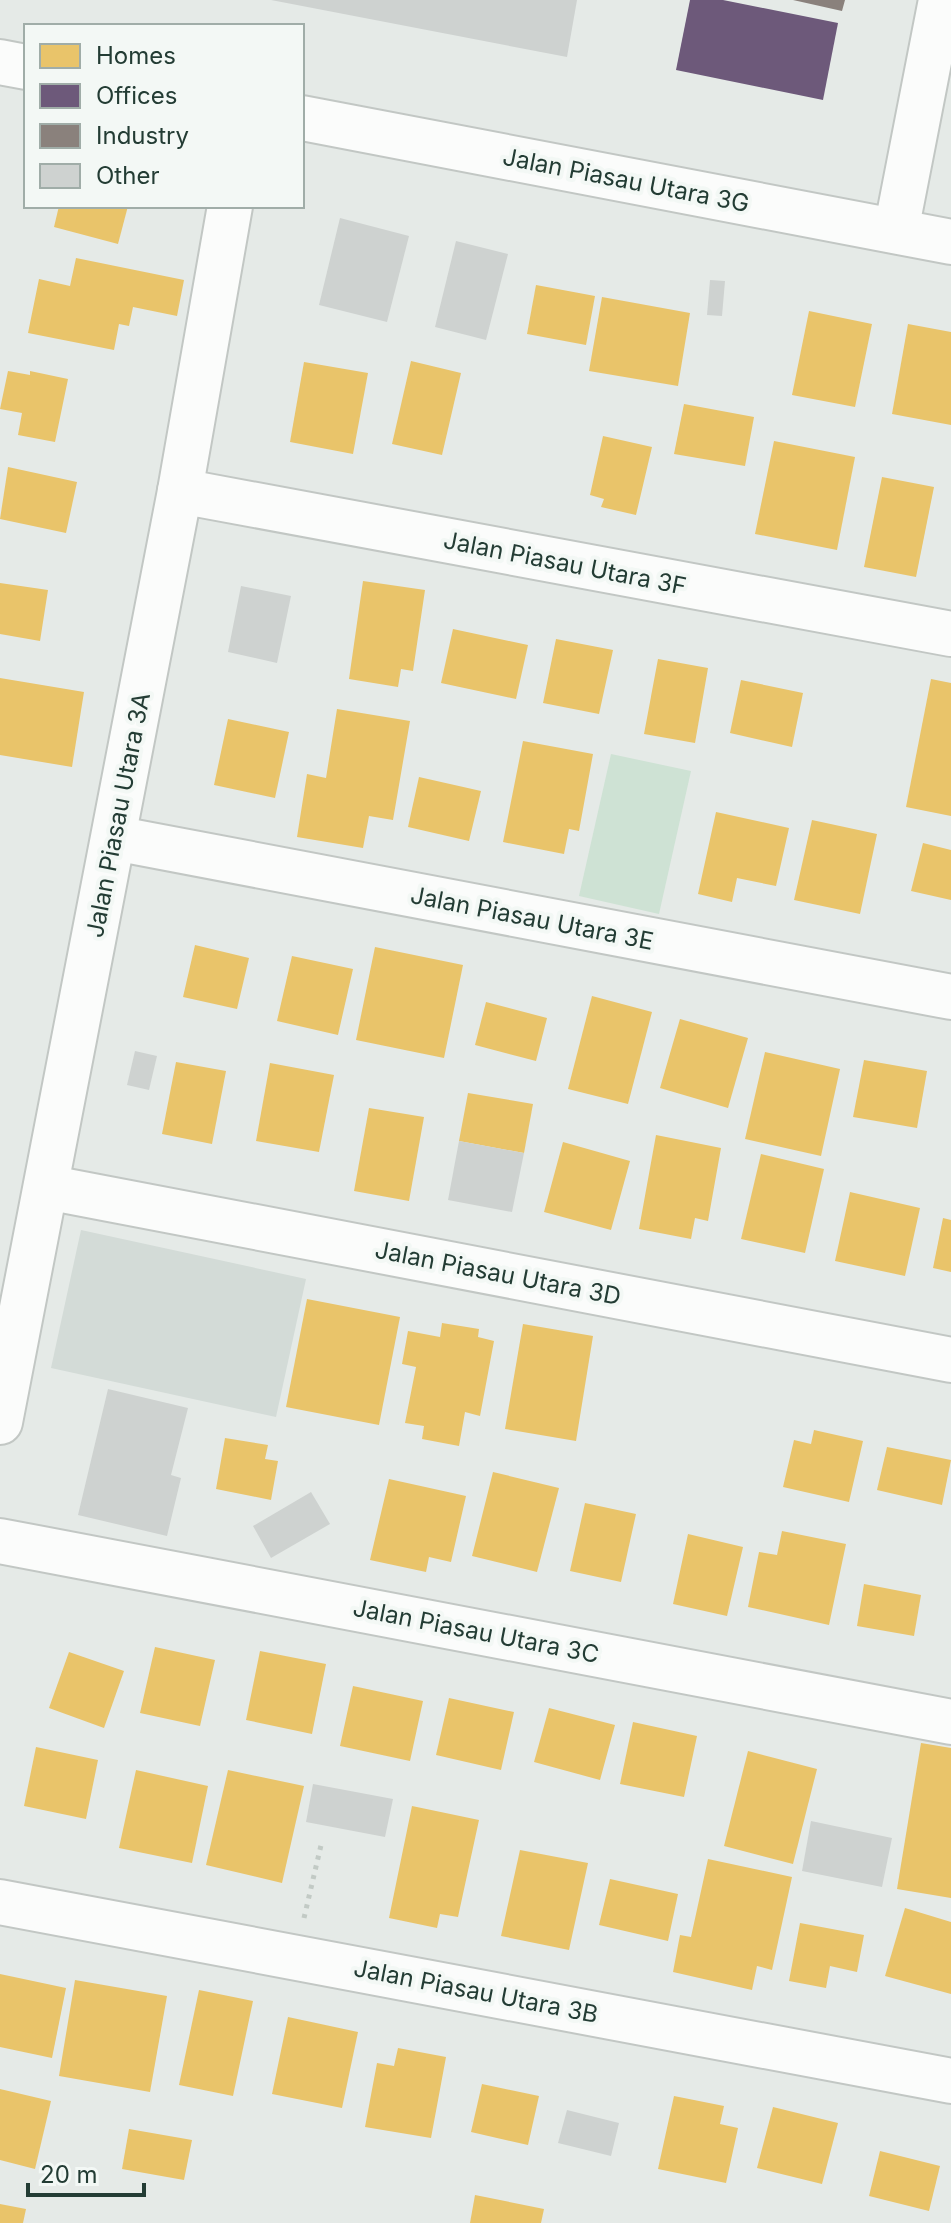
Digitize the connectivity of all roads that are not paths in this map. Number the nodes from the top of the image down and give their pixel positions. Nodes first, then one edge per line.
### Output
1 (941, 0) edge
2 (0, 62) edge
3 (24, 67) edge
4 (304, 118) edge
5 (230, 208) edge
6 (896, 231) junction
7 (951, 242) edge
8 (180, 491) junction
9 (951, 634) edge
10 (114, 838) junction
11 (951, 997) edge
12 (46, 1187) junction
13 (951, 1360) edge
14 (0, 1422) edge
15 (0, 1541) edge
16 (951, 1722) edge
17 (0, 1902) edge
18 (951, 2081) edge

1 - 6 street
2 - 3 street
4 - 6 street, Jalan Piasau Utara 3G
5 - 8 street, Jalan Piasau Utara 3A
6 - 7 street, Jalan Piasau Utara 3G
8 - 9 street, Jalan Piasau Utara 3F
8 - 10 street, Jalan Piasau Utara 3A
10 - 11 street, Jalan Piasau Utara 3E
10 - 12 street, Jalan Piasau Utara 3A
12 - 13 street, Jalan Piasau Utara 3D
12 - 14 street, Jalan Piasau Utara 3A
15 - 16 street, Jalan Piasau Utara 3C
17 - 18 street, Jalan Piasau Utara 3B

